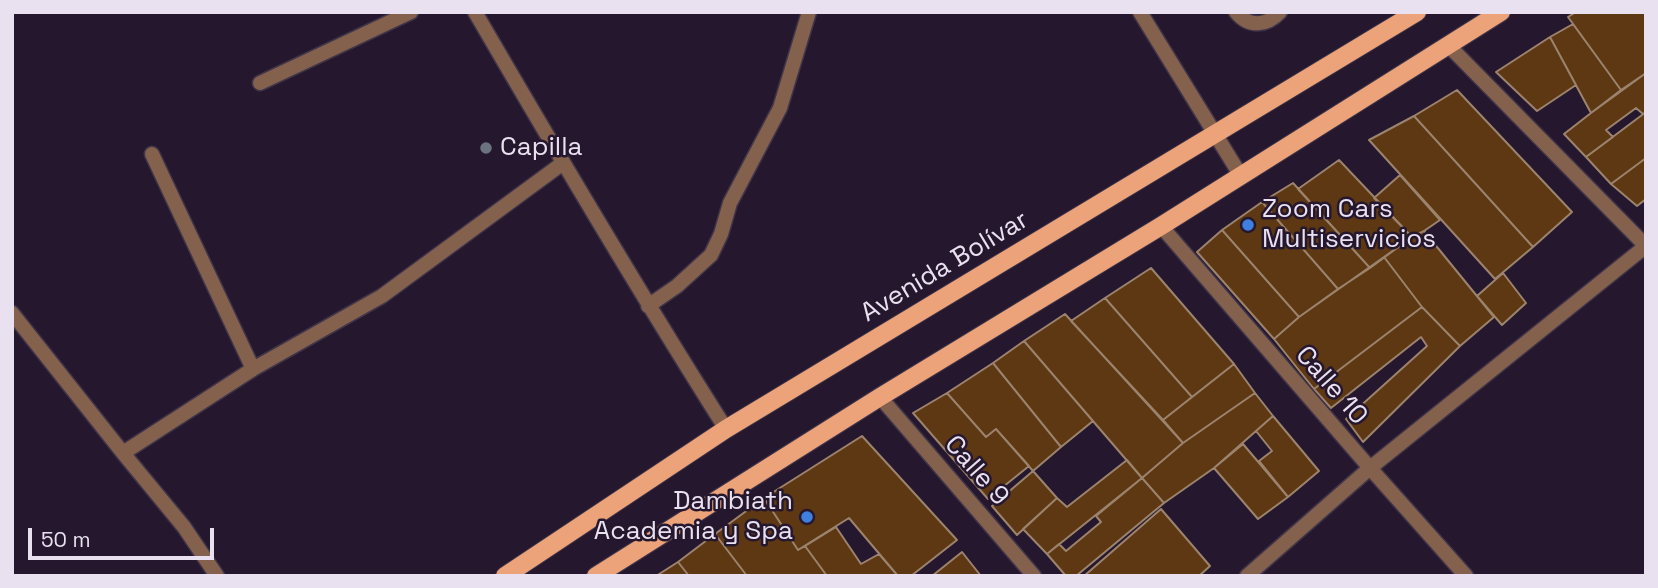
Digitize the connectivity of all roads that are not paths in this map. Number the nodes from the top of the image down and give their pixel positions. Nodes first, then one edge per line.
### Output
1 (411, 12) edge
2 (475, 12) edge
3 (809, 12) edge
4 (1140, 12) edge
5 (1236, 12) edge
6 (1280, 12) edge
7 (1417, 12) edge
8 (1501, 12) edge
9 (1448, 45) junction
10 (260, 83) dead end
11 (1215, 135) junction
12 (152, 154) dead end
13 (563, 163) junction
14 (1241, 176) junction
15 (1161, 226) junction
16 (1646, 246) edge
17 (648, 306) junction
18 (12, 313) edge
19 (253, 369) junction
20 (880, 397) junction
21 (726, 429) junction
22 (123, 453) junction
23 (1370, 468) junction
24 (218, 576) edge
25 (505, 576) edge
26 (596, 576) edge
27 (1034, 576) edge
28 (1247, 576) edge
29 (1466, 576) edge

1 - 10 street
2 - 13 street
3 - 17 street
4 - 11 street
5 - 6 street
7 - 11 main road, Avenida Bolívar
8 - 9 main road
9 - 14 main road
9 - 16 street
11 - 14 street
11 - 21 main road, Avenida Bolívar
12 - 19 street
13 - 17 street
13 - 19 street
14 - 15 main road
15 - 20 main road
15 - 23 street, Calle 10
16 - 23 street
17 - 21 street
18 - 22 street
19 - 22 street
20 - 26 main road
20 - 27 street, Calle 9
21 - 25 main road, Avenida Bolívar
22 - 24 street
23 - 28 street
23 - 29 street, Calle 10

